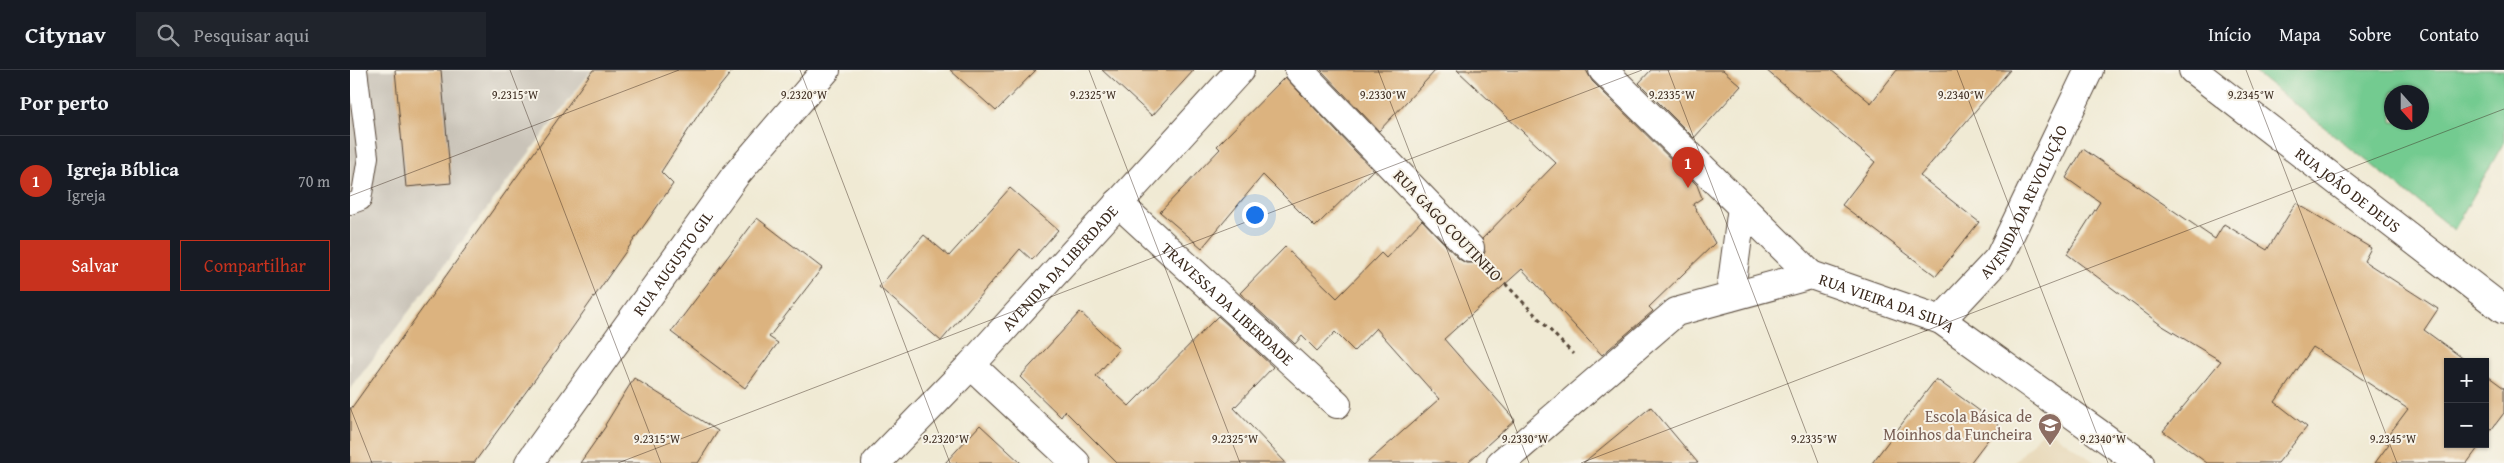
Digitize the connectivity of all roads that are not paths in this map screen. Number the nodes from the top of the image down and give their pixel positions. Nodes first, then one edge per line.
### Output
1 (358, 70) edge
2 (826, 70) edge
3 (1240, 70) edge
4 (1298, 70) edge
5 (1603, 70) edge
6 (2089, 70) edge
7 (2193, 70) edge
8 (1118, 203) junction
9 (350, 204) edge
10 (1742, 207) junction
11 (1470, 248) road end
12 (1811, 275) junction
13 (1730, 297) junction
14 (2504, 310) edge
15 (1941, 320) junction
16 (971, 365) junction
17 (1337, 404) dead end
18 (529, 463) edge
19 (876, 463) edge
20 (1076, 463) edge
21 (1502, 463) edge
22 (2140, 463) edge

1 - 9 lane
2 - 18 street, RUA AUGUSTO GIL
3 - 8 street, AVENIDA DA LIBERDADE
4 - 11 street, RUA GAGO COUTINHO
5 - 10 street
6 - 15 street, AVENIDA DA REVOLUÇÃO
7 - 14 street, RUA JOÃO DE DEUS
8 - 16 street, AVENIDA DA LIBERDADE
8 - 17 street, TRAVESSA DA LIBERDADE
10 - 12 street
10 - 13 street
12 - 13 street, RUA VIEIRA DA SILVA
12 - 15 street, RUA VIEIRA DA SILVA
13 - 21 street, RUA VIEIRA DA SILVA
15 - 22 street, RUA VIEIRA DA SILVA
16 - 19 street, AVENIDA DA LIBERDADE
16 - 20 street

